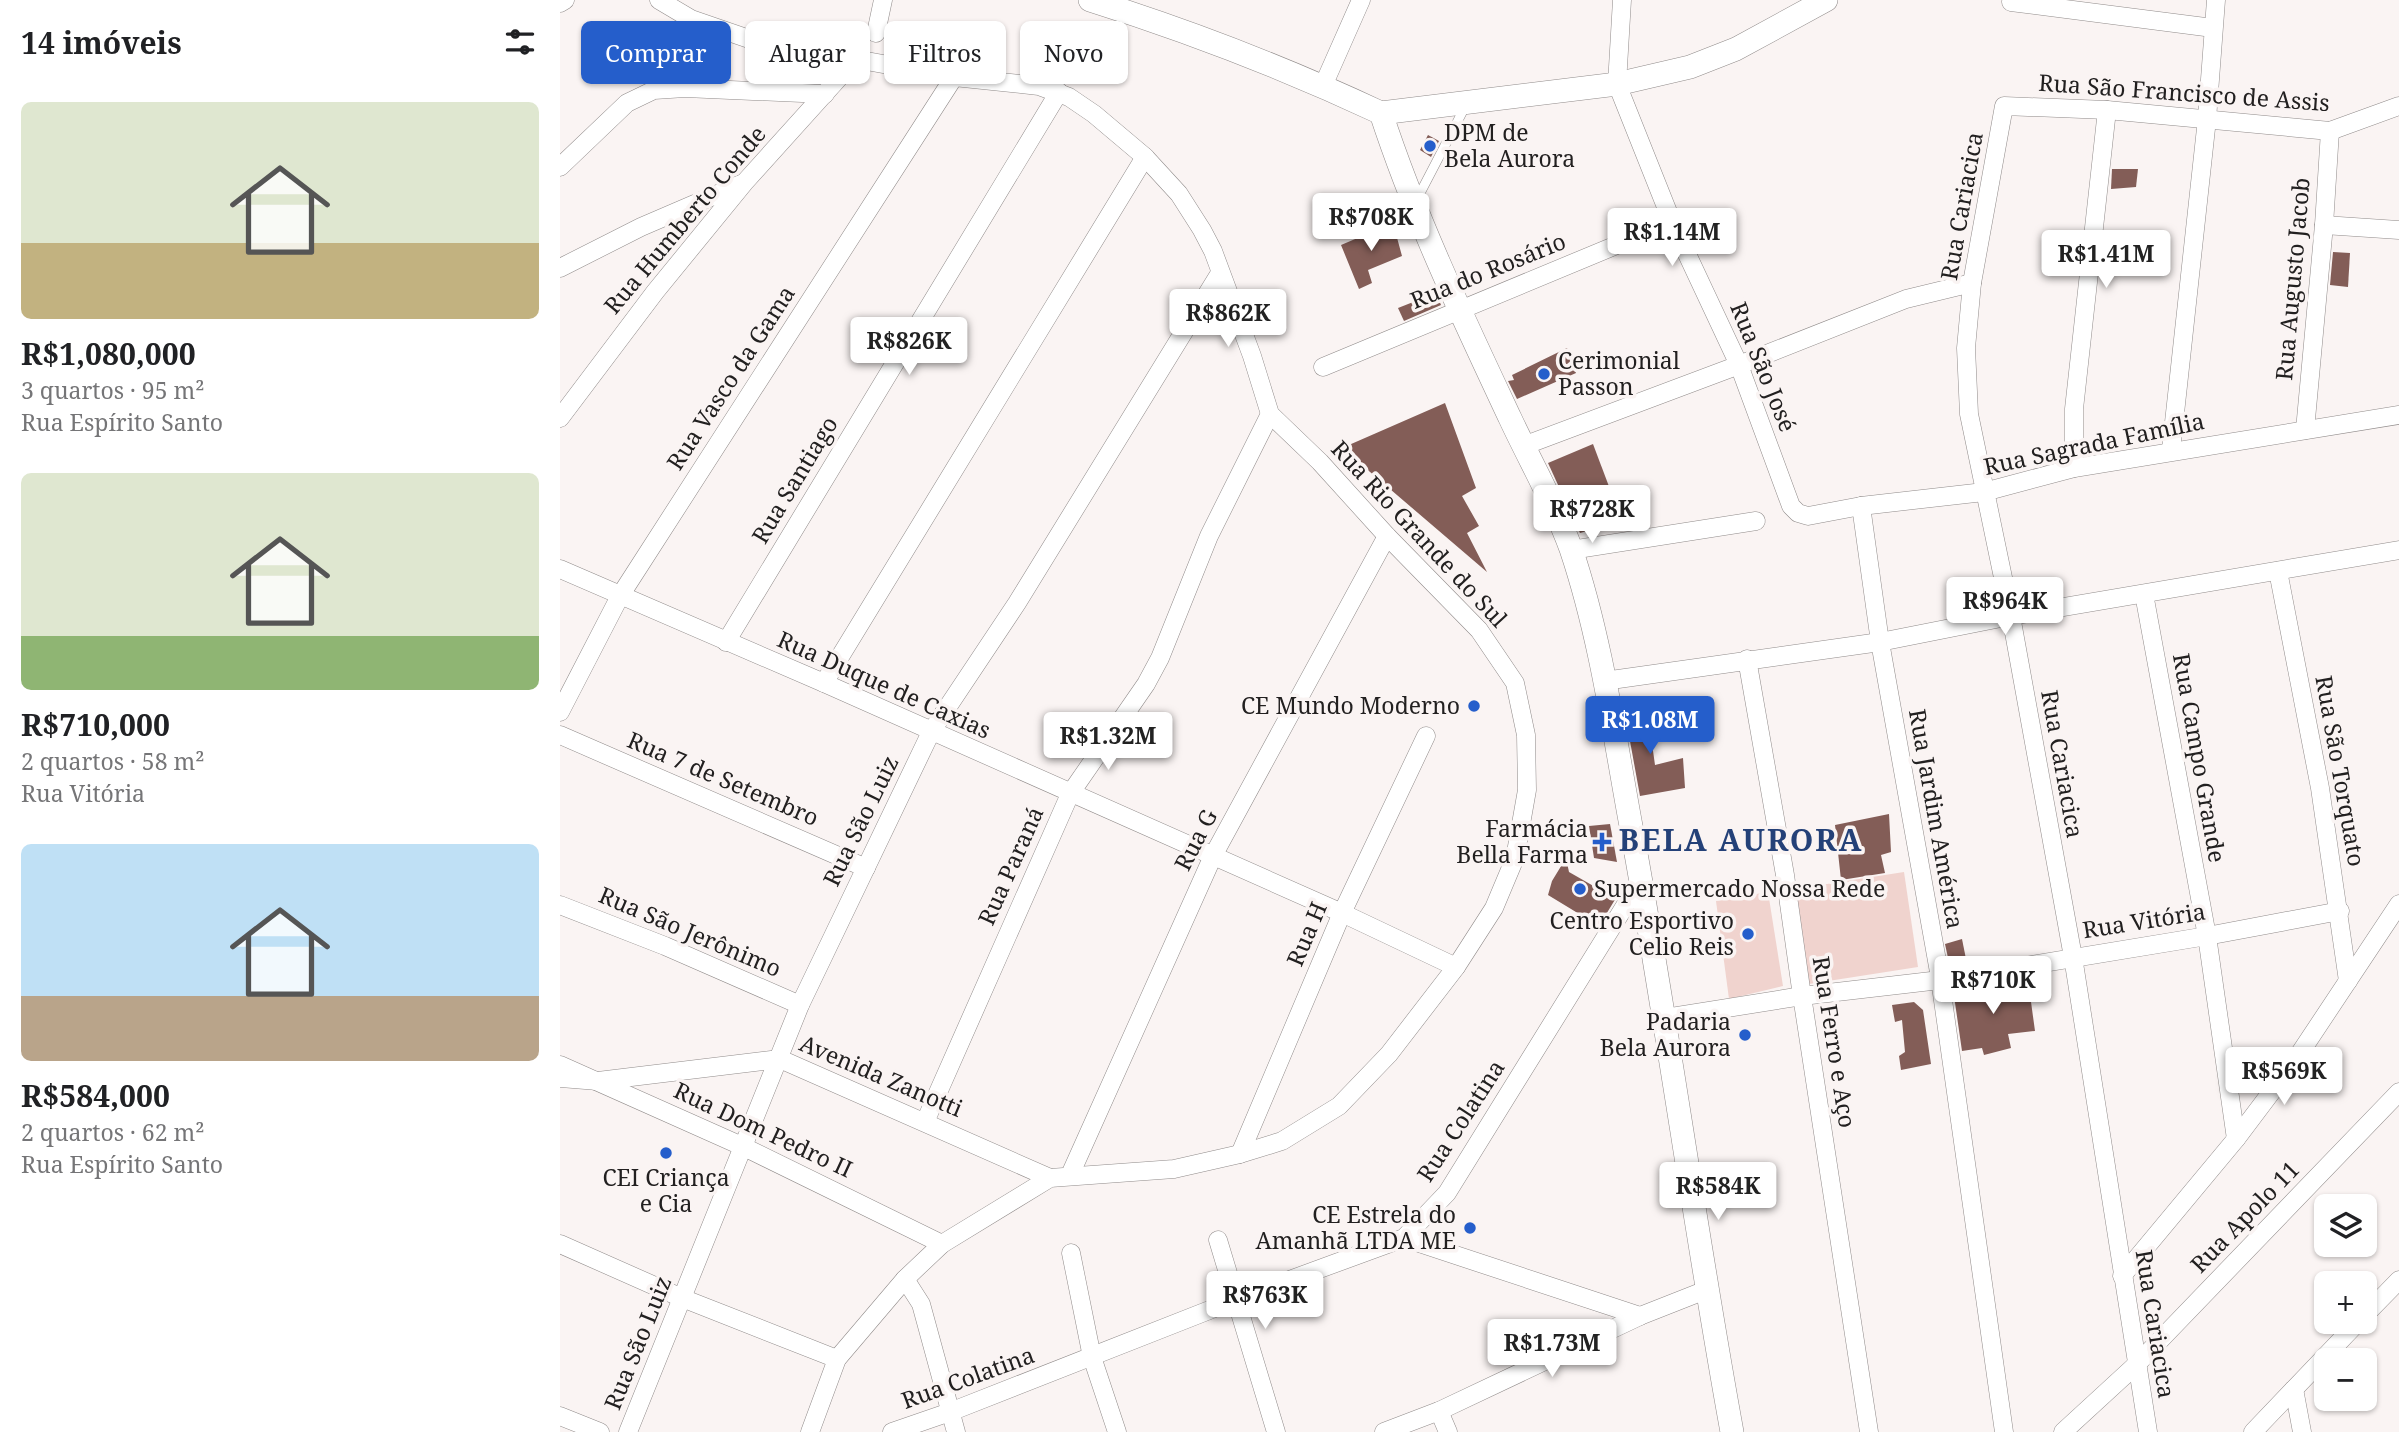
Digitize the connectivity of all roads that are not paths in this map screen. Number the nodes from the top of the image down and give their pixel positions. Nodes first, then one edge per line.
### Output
1 (565, 0) edge
2 (659, 0) edge
3 (883, 0) edge
4 (1090, 0) edge
5 (1361, 0) edge
6 (1622, 0) edge
7 (1826, 0) edge
8 (2216, 0) edge
9 (2011, 2) dead end
10 (560, 3) edge
11 (1141, 7) edge
12 (2213, 28) junction
13 (876, 33) dead end
14 (745, 38) edge
15 (1006, 82) edge
16 (834, 84) edge
17 (949, 84) edge
18 (1617, 84) junction
19 (1323, 86) junction
20 (1059, 92) junction
21 (825, 94) junction
22 (1467, 103) junction
23 (2004, 106) joint
24 (2399, 106) edge
25 (2107, 110) junction
26 (1381, 113) junction
27 (2207, 120) junction
28 (2330, 131) junction
29 (1145, 157) junction
30 (560, 167) edge
31 (744, 183) junction
32 (1415, 202) junction
33 (1672, 222) junction
34 (2324, 225) junction
35 (2399, 230) edge
36 (560, 268) edge
37 (1220, 273) junction
38 (1972, 284) junction
39 (1459, 310) junction
40 (1739, 365) junction
41 (1322, 367) dead end
42 (1270, 414) junction
43 (2399, 415) edge
44 (560, 418) edge
45 (2305, 430) junction
46 (1523, 446) junction
47 (2171, 450) junction
48 (2074, 468) junction
49 (1984, 492) junction
50 (1860, 506) junction
51 (1798, 513) joint
52 (1756, 521) dead end
53 (1387, 536) junction
54 (1571, 550) junction
55 (2399, 550) edge
56 (560, 569) edge
57 (2278, 571) junction
58 (2144, 594) junction
59 (620, 596) junction
60 (2011, 616) junction
61 (726, 642) junction
62 (1880, 642) junction
63 (1746, 659) junction
64 (1604, 681) junction
65 (824, 683) junction
66 (560, 712) edge
67 (931, 732) junction
68 (560, 735) edge
69 (1426, 736) dead end
70 (1070, 794) junction
71 (1213, 856) junction
72 (866, 867) junction
73 (1641, 880) junction
74 (2399, 904) edge
75 (560, 905) edge
76 (2340, 911) junction
77 (1342, 913) junction
78 (2207, 936) junction
79 (2073, 957) junction
80 (1457, 967) junction
81 (1940, 980) junction
82 (2348, 981) junction
83 (1802, 996) junction
84 (800, 1005) junction
85 (1665, 1018) junction
86 (780, 1059) junction
87 (560, 1065) edge
88 (560, 1077) edge
89 (598, 1082) junction
90 (2399, 1092) edge
91 (925, 1122) junction
92 (2236, 1139) junction
93 (744, 1147) junction
94 (1240, 1154) junction
95 (1070, 1175) junction
96 (1050, 1178) junction
97 (1404, 1238) junction
98 (1218, 1240) dead end
99 (560, 1244) edge
100 (943, 1244) junction
101 (1071, 1253) dead end
102 (2122, 1276) junction
103 (905, 1279) junction
104 (2399, 1280) edge
105 (1706, 1290) junction
106 (682, 1298) junction
107 (1235, 1300) junction
108 (2377, 1303) edge
109 (1640, 1316) junction
110 (2347, 1334) edge
111 (1092, 1357) junction
112 (837, 1359) junction
113 (2137, 1364) junction
114 (2294, 1389) junction
115 (1439, 1411) junction
116 (950, 1412) junction
117 (560, 1416) edge
118 (600, 1432) edge
119 (628, 1432) edge
120 (810, 1432) edge
121 (892, 1432) edge
122 (956, 1432) edge
123 (1117, 1432) edge
124 (1276, 1432) edge
125 (1384, 1432) edge
126 (1448, 1432) edge
127 (1732, 1432) edge
128 (1869, 1432) edge
129 (2004, 1432) edge
130 (2063, 1432) edge
131 (2148, 1432) edge
132 (2253, 1432) edge
133 (2302, 1432) edge

1 - 10 street
2 - 14 street
3 - 13 street
4 - 11 street
5 - 19 street
6 - 18 street, Rua São José
7 - 18 street
8 - 12 street
9 - 12 street
11 - 19 street
12 - 27 street
15 - 20 street
16 - 21 street, Rua Humberto Conde
17 - 59 street, Rua Vasco da Gama
18 - 22 street
18 - 33 street, Rua São José
19 - 26 street
20 - 29 street
20 - 61 street, Rua Santiago
21 - 30 street
21 - 31 street, Rua Humberto Conde
22 - 26 street
22 - 32 lane
23 - 25 street, Rua São Francisco de Assis
23 - 38 street, Rua Cariacica
24 - 28 street, Rua São Francisco de Assis
25 - 27 street, Rua São Francisco de Assis
25 - 48 street
26 - 32 street
27 - 28 street, Rua São Francisco de Assis
27 - 47 street
28 - 34 street, Rua Augusto Jacob
29 - 37 street
29 - 65 street
31 - 36 street
31 - 44 street, Rua Humberto Conde
32 - 39 street
33 - 39 street, Rua do Rosário
33 - 40 street, Rua São José
34 - 35 street
34 - 45 street, Rua Augusto Jacob
37 - 42 street
37 - 67 street, Rua São Luiz
38 - 40 street
38 - 49 street, Rua Cariacica
39 - 41 street, Rua do Rosário
39 - 46 street
40 - 46 street
40 - 51 street, Rua São José
42 - 53 street, Rua Rio Grande do Sul
42 - 70 street, Rua Paraná
43 - 45 street, Rua Sagrada Família
45 - 47 street, Rua Sagrada Família
46 - 54 street
47 - 48 street, Rua Sagrada Família
48 - 49 street, Rua Sagrada Família
49 - 50 street, Rua Sagrada Família
49 - 60 street, Rua Cariacica
50 - 51 street, Rua Sagrada Família
50 - 62 street, Rua Jardim América
52 - 54 street
53 - 71 street, Rua G
53 - 80 street, Rua Rio Grande do Sul
54 - 64 street
55 - 57 street
56 - 59 street, Rua Duque de Caxias
57 - 58 street
57 - 76 street, Rua São Torquato
58 - 60 street
58 - 78 street, Rua Campo Grande
59 - 61 street, Rua Duque de Caxias
59 - 66 street, Rua Vasco da Gama
60 - 62 street
60 - 79 street, Rua Cariacica
61 - 65 street, Rua Duque de Caxias
62 - 63 street
62 - 81 street, Rua Jardim América
63 - 64 street
63 - 83 street, Rua Ferro e Aço
64 - 73 street
65 - 67 street, Rua Duque de Caxias
67 - 70 street, Rua Duque de Caxias
67 - 72 street, Rua São Luiz
68 - 72 street, Rua 7 de Setembro
69 - 77 street, Rua H
70 - 71 street, Rua Duque de Caxias
70 - 91 street, Rua Paraná
71 - 77 street, Rua Duque de Caxias
71 - 95 street, Rua G
72 - 84 street, Rua São Luiz
73 - 85 street
73 - 97 street, Rua Colatina
74 - 82 street
75 - 84 street, Rua São Jerônimo
76 - 78 street, Rua Vitória
76 - 82 street, Rua São Torquato
77 - 80 street, Rua Duque de Caxias
77 - 94 street, Rua H
78 - 79 street, Rua Vitória
78 - 92 street, Rua Campo Grande
79 - 81 street, Rua Vitória
79 - 102 street, Rua Cariacica
80 - 94 street, Rua Rio Grande do Sul
81 - 83 street, Rua Vitória
81 - 129 street, Rua Jardim América
82 - 92 street
83 - 85 street, Rua Vitória
83 - 128 street, Rua Ferro e Aço
84 - 86 street, Rua São Luiz
85 - 105 street
86 - 89 street, Avenida Zanotti
86 - 91 street, Avenida Zanotti
86 - 93 street, Rua São Luiz
87 - 89 street, Rua Dom Pedro II
88 - 89 street, Avenida Zanotti
89 - 93 street, Rua Dom Pedro II
90 - 113 street, Rua Apolo 11
91 - 96 street, Avenida Zanotti
92 - 102 street
93 - 100 street, Rua Dom Pedro II
93 - 106 street, Rua São Luiz
94 - 95 street, Rua Rio Grande do Sul
95 - 96 street, Rua Rio Grande do Sul
96 - 100 street, Rua Rio Grande do Sul
97 - 107 street, Rua Colatina
97 - 109 street
98 - 107 street
99 - 106 street
100 - 103 street, Rua Rio Grande do Sul
101 - 111 street
102 - 113 street, Rua Cariacica
103 - 112 street, Rua Rio Grande do Sul
103 - 116 street
104 - 108 street
105 - 109 street
105 - 127 street
106 - 112 street
106 - 119 street, Rua São Luiz
107 - 111 street, Rua Colatina
107 - 124 street
109 - 115 street
110 - 114 street
111 - 116 street, Rua Colatina
111 - 123 street
112 - 120 street, Rua Rio Grande do Sul
113 - 130 street, Rua Apolo 11
113 - 131 street, Rua Cariacica
114 - 132 street
114 - 133 street
115 - 125 street
115 - 126 street
116 - 121 street, Rua Colatina
116 - 122 street
117 - 118 street

